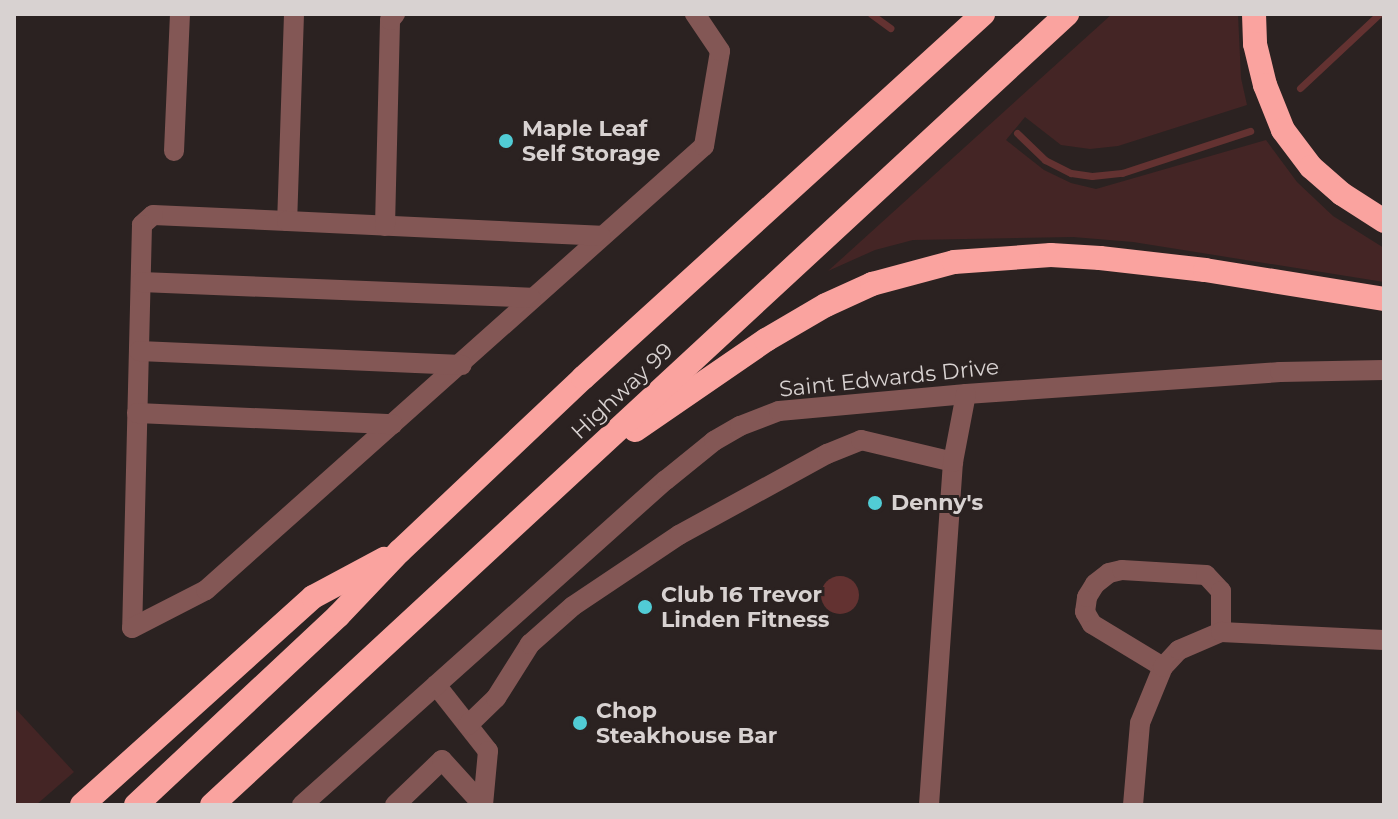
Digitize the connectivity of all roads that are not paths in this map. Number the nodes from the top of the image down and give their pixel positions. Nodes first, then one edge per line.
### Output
1 (180, 14) edge
2 (294, 14) edge
3 (395, 14) edge
4 (695, 14) edge
5 (983, 14) edge
6 (1067, 14) edge
7 (1254, 14) edge
8 (174, 151) dead end
9 (287, 221) junction
10 (1384, 221) edge
11 (385, 226) junction
12 (601, 236) junction
13 (141, 282) junction
14 (531, 298) junction
15 (1384, 299) edge
16 (139, 351) junction
17 (462, 365) junction
18 (1384, 370) edge
19 (966, 394) junction
20 (137, 413) junction
21 (393, 424) junction
22 (953, 462) junction
23 (571, 475) junction
24 (400, 551) junction
25 (1221, 632) junction
26 (1384, 640) edge
27 (1163, 667) junction
28 (436, 685) junction
29 (468, 725) junction
30 (82, 805) edge
31 (136, 805) edge
32 (212, 805) edge
33 (302, 805) edge
34 (395, 805) edge
35 (929, 805) edge
36 (1133, 805) edge

1 - 8 street
2 - 9 street
3 - 11 street
4 - 12 street
5 - 24 highway, Highway 99
6 - 23 highway, Highway 99
7 - 10 highway
9 - 11 street
9 - 13 street
11 - 12 street
12 - 14 street
13 - 14 street
13 - 16 street
14 - 17 street
15 - 23 highway
16 - 17 street
16 - 20 street
17 - 21 street
18 - 19 street, Saint Edwards Drive
19 - 22 street
19 - 28 street, Saint Edwards Drive
20 - 21 street
20 - 21 street
22 - 29 street
22 - 35 street
23 - 32 highway, Highway 99
24 - 30 highway
24 - 31 highway, Highway 99
25 - 26 street
25 - 27 street
25 - 27 street
27 - 36 street
28 - 29 street
28 - 33 street, Saint Edwards Drive
29 - 34 street

